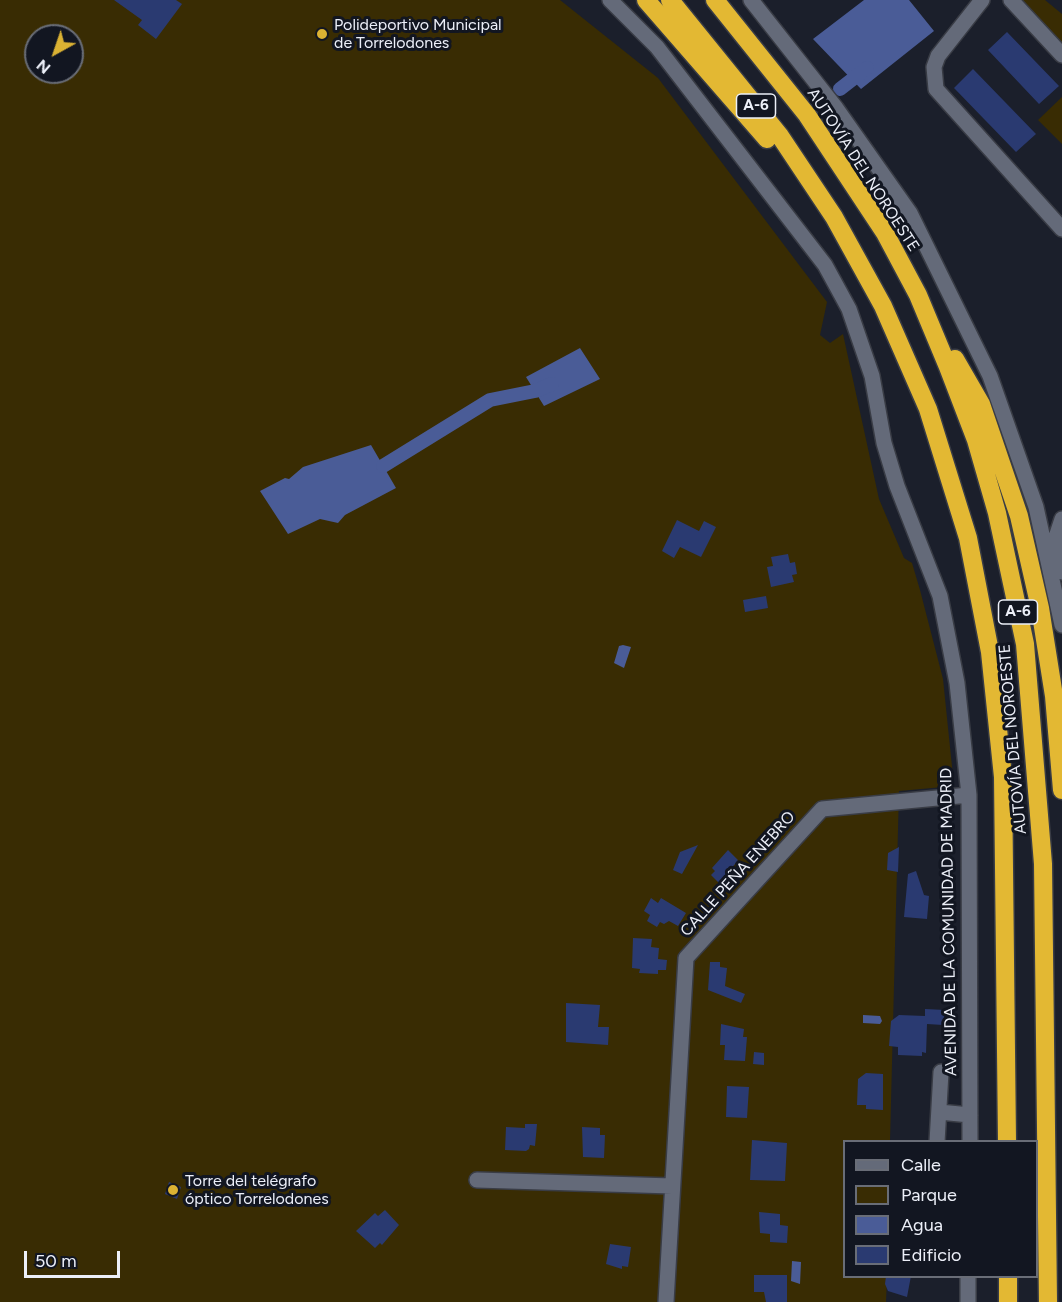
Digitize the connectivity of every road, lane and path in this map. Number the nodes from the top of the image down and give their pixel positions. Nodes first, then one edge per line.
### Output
1 (610, 0) edge
2 (646, 0) edge
3 (670, 0) edge
4 (716, 0) edge
5 (751, 0) edge
6 (982, 0) edge
7 (1011, 0) edge
8 (1062, 55) edge
9 (834, 217) junction
10 (1062, 229) edge
11 (918, 295) junction
12 (1062, 519) edge
13 (1062, 572) edge
14 (1062, 625) edge
15 (1062, 790) edge
16 (969, 795) junction
17 (942, 1072) dead end
18 (939, 1112) junction
19 (970, 1115) junction
20 (937, 1140) edge
21 (970, 1140) edge
22 (1007, 1140) edge
23 (477, 1180) dead end
24 (672, 1186) junction
25 (968, 1278) edge
26 (1008, 1278) edge
27 (666, 1302) edge
28 (968, 1302) edge
29 (1008, 1302) edge
30 (1048, 1302) edge

1 - 16 street, AVENIDA DE LA COMUNIDAD DE MADRID
2 - 9 highway
3 - 9 highway, AUTOVÍA DEL NOROESTE / A-6
4 - 11 highway, AUTOVÍA DEL NOROESTE / A-6
5 - 14 street
6 - 10 street
7 - 8 street
9 - 22 highway, AUTOVÍA DEL NOROESTE / A-6
11 - 15 highway
11 - 30 highway, AUTOVÍA DEL NOROESTE / A-6
12 - 13 street
16 - 19 street, AVENIDA DE LA COMUNIDAD DE MADRID
16 - 24 street, CALLE PEÑA ENEBRO
17 - 18 street, AVENIDA DE LA COMUNIDAD DE MADRID
18 - 19 street
18 - 20 street, AVENIDA DE LA COMUNIDAD DE MADRID
19 - 21 street, AVENIDA DE LA COMUNIDAD DE MADRID
23 - 24 street
24 - 27 street, CALLE PEÑA ENEBRO
25 - 28 street
26 - 29 highway

